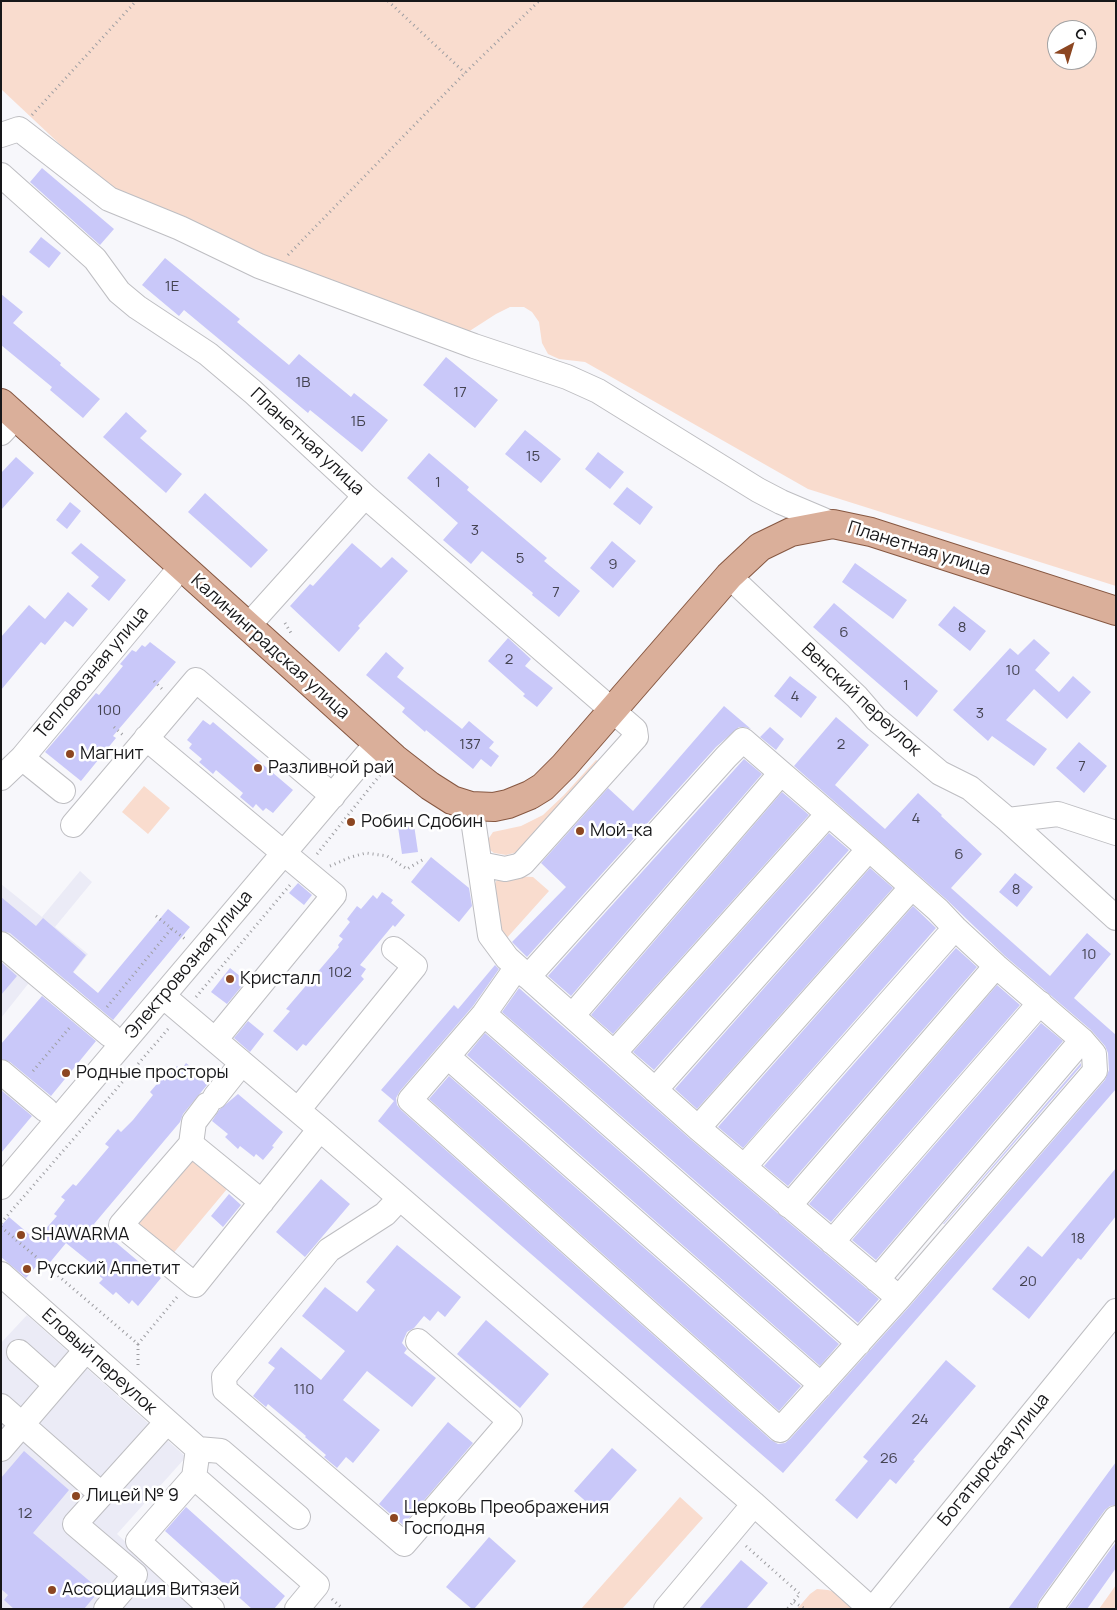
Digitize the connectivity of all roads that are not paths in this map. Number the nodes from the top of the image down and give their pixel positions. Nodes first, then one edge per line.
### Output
1 (10, 132) edge
2 (1, 176) edge
3 (6, 417) edge
4 (365, 496) junction
5 (833, 524) junction
6 (181, 567) junction
7 (729, 576) junction
8 (1116, 611) edge
9 (248, 626) junction
10 (613, 710) junction
11 (146, 738) junction
12 (377, 744) junction
13 (22, 758) junction
14 (564, 766) joint
15 (781, 773) junction
16 (1, 778) edge
17 (63, 791) dead end
18 (333, 796) junction
19 (470, 806) junction
20 (828, 814) junction
21 (1008, 820) junction
22 (73, 825) dead end
23 (1116, 833) edge
24 (869, 849) junction
25 (283, 854) junction
26 (480, 864) junction
27 (912, 887) junction
28 (1116, 918) edge
29 (955, 928) junction
30 (2, 947) edge
31 (394, 949) dead end
32 (996, 966) junction
33 (522, 972) junction
34 (163, 996) junction
35 (1040, 1002) junction
36 (484, 1014) junction
37 (572, 1016) junction
38 (95, 1023) road end
39 (215, 1040) junction
40 (1082, 1040) junction
41 (614, 1053) junction
42 (448, 1057) junction
43 (242, 1063) junction
44 (1, 1072) edge
45 (655, 1090) junction
46 (46, 1110) dead end
47 (298, 1110) junction
48 (320, 1128) junction
49 (698, 1128) junction
50 (191, 1144) junction
51 (744, 1167) junction
52 (1, 1187) edge
53 (400, 1198) junction
54 (262, 1202) junction
55 (789, 1206) junction
56 (832, 1242) junction
57 (1, 1274) edge
58 (877, 1280) junction
59 (899, 1298) junction
60 (1116, 1311) edge
61 (418, 1341) dead end
62 (859, 1343) junction
63 (86, 1350) junction
64 (18, 1352) dead end
65 (56, 1385) junction
66 (821, 1385) junction
67 (1, 1406) edge
68 (167, 1422) junction
69 (22, 1424) junction
70 (1, 1449) edge
71 (198, 1449) junction
72 (194, 1477) junction
73 (101, 1494) junction
74 (754, 1504) junction
75 (298, 1517) dead end
76 (1116, 1518) edge
77 (106, 1609) edge
78 (212, 1609) edge
79 (296, 1609) edge
80 (666, 1609) edge
81 (872, 1609) edge
82 (1050, 1609) edge

1 - 5 street
2 - 4 street, Планетная улица
3 - 6 main road, Калининградская улица
4 - 9 street
4 - 10 street, Планетная улица
5 - 7 main road, Планетная улица
5 - 8 main road, Планетная улица
6 - 9 main road, Калининградская улица
6 - 13 street, Тепловозная улица
7 - 10 main road, Планетная улица
7 - 21 street, Венский переулок
9 - 12 main road, Калининградская улица
10 - 14 main road, Планетная улица
10 - 26 street
11 - 18 street
11 - 22 street
11 - 25 street
12 - 18 street, Электровозная улица
12 - 19 main road, Калининградская улица
13 - 16 street, Тепловозная улица
13 - 17 street
14 - 19 main road, Калининградская улица
15 - 20 street
15 - 33 street
15 - 37 street
18 - 25 street, Электровозная улица
19 - 26 street
20 - 24 street
20 - 41 street
21 - 23 street
21 - 28 street, Венский переулок
24 - 27 street
24 - 45 street
25 - 34 street, Электровозная улица
25 - 39 street
26 - 33 street
27 - 29 street
27 - 49 street
29 - 32 street
29 - 51 street
30 - 38 street
31 - 47 street
32 - 35 street
32 - 55 street
33 - 36 street
33 - 37 street
34 - 39 street
34 - 52 street, Электровозная улица
35 - 40 street
35 - 56 street
36 - 42 street
36 - 62 street
37 - 41 street
39 - 43 street
40 - 58 street
40 - 59 street
41 - 45 street
42 - 66 street
42 - 66 street
43 - 47 street
43 - 50 street
44 - 46 street
45 - 49 street
47 - 48 street
48 - 53 street
48 - 54 street
49 - 51 street
50 - 54 street
50 - 54 street
51 - 55 street
53 - 61 street
53 - 74 street
55 - 56 street
56 - 58 street
57 - 63 street, Еловый переулок
58 - 59 street
59 - 62 street
60 - 81 street, Богатырская улица
62 - 66 street
63 - 65 street
63 - 68 street, Еловый переулок
64 - 65 street
65 - 69 street
67 - 69 street
68 - 71 street, Еловый переулок
68 - 73 street
69 - 70 street
69 - 73 street
71 - 72 street
71 - 75 street
72 - 78 street
72 - 79 street
73 - 77 street
74 - 80 street
74 - 81 street
76 - 82 street

